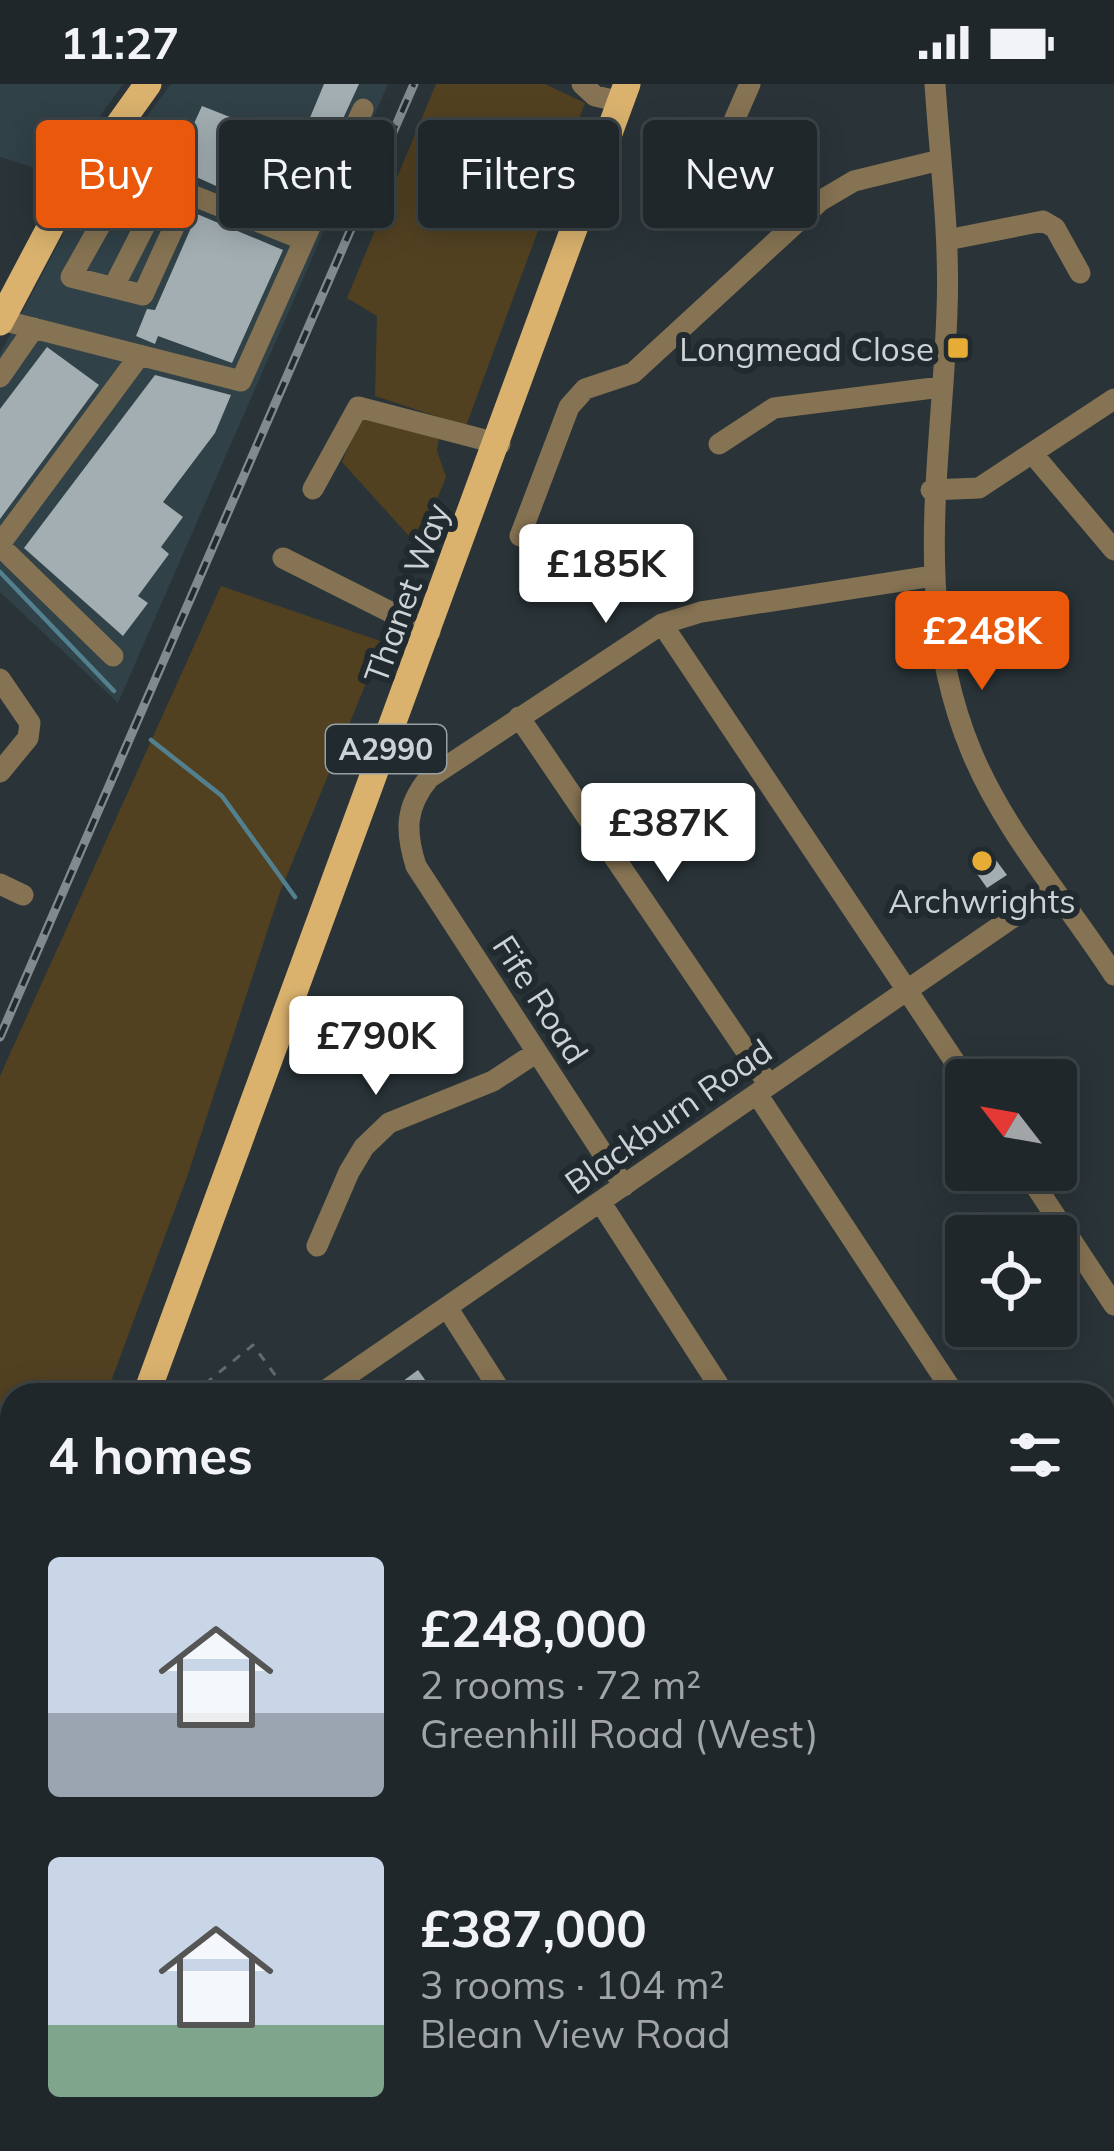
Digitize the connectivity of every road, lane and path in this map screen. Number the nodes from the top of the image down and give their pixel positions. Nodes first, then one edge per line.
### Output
1 (148, 84) edge
2 (582, 84) edge
3 (750, 84) edge
4 (935, 84) edge
5 (625, 93) edge
6 (363, 109) dead end
7 (122, 120) edge
8 (734, 120) edge
9 (940, 160) junction
10 (195, 196) edge
11 (50, 228) edge
12 (99, 228) edge
13 (144, 228) edge
14 (173, 228) edge
15 (304, 240) junction
16 (947, 240) junction
17 (1080, 273) dead end
18 (114, 286) junction
19 (0, 321) edge
20 (34, 328) junction
21 (140, 355) junction
22 (0, 376) edge
23 (941, 388) junction
24 (1114, 400) edge
25 (500, 443) junction
26 (719, 444) dead end
27 (1032, 453) junction
28 (313, 489) dead end
29 (932, 490) junction
30 (518, 536) dead end
31 (0, 545) edge
32 (1114, 550) edge
33 (283, 558) dead end
34 (933, 576) junction
35 (662, 624) junction
36 (430, 632) junction
37 (113, 656) dead end
38 (0, 679) edge
39 (520, 718) junction
40 (0, 772) edge
41 (0, 884) edge
42 (1054, 889) junction
43 (23, 895) dead end
44 (1110, 962) edge
45 (908, 990) junction
46 (537, 1052) junction
47 (953, 1059) edge
48 (763, 1090) junction
49 (624, 1186) junction
50 (1039, 1191) edge
51 (601, 1202) junction
52 (327, 1238) dead end
53 (1114, 1305) edge
54 (448, 1309) junction
55 (150, 1383) edge
56 (205, 1383) edge
57 (281, 1383) edge
58 (338, 1383) edge
59 (495, 1383) edge
60 (717, 1383) edge
61 (947, 1383) edge

1 - 7 main road
2 - 5 street
3 - 8 street
4 - 9 street
5 - 25 main road, Thanet Way / A2990
6 - 15 street
9 - 16 street
9 - 30 street
10 - 15 street
11 - 19 main road
12 - 18 street
13 - 18 street
14 - 18 street
15 - 21 street
16 - 17 street
16 - 23 street
19 - 20 street
20 - 21 street
20 - 22 street
21 - 31 street
23 - 26 street
23 - 29 street
24 - 27 street
25 - 28 street
25 - 36 main road, Thanet Way / A2990
27 - 29 street
27 - 32 street
29 - 34 street
31 - 37 street
33 - 36 street
34 - 35 street
34 - 42 street
35 - 39 street
35 - 45 street
36 - 55 main road, Thanet Way / A2990
38 - 40 street
39 - 46 street, Fife Road
39 - 48 street
41 - 43 street
42 - 44 street
42 - 45 street, Blackburn Road
45 - 47 street
45 - 48 street, Blackburn Road
46 - 49 street, Fife Road
46 - 52 street
48 - 49 street, Blackburn Road
48 - 61 street
49 - 51 street, Blackburn Road
50 - 53 street
51 - 54 street, Blackburn Road
51 - 60 street
54 - 58 street, Blackburn Road
54 - 59 street
56 - 57 path

